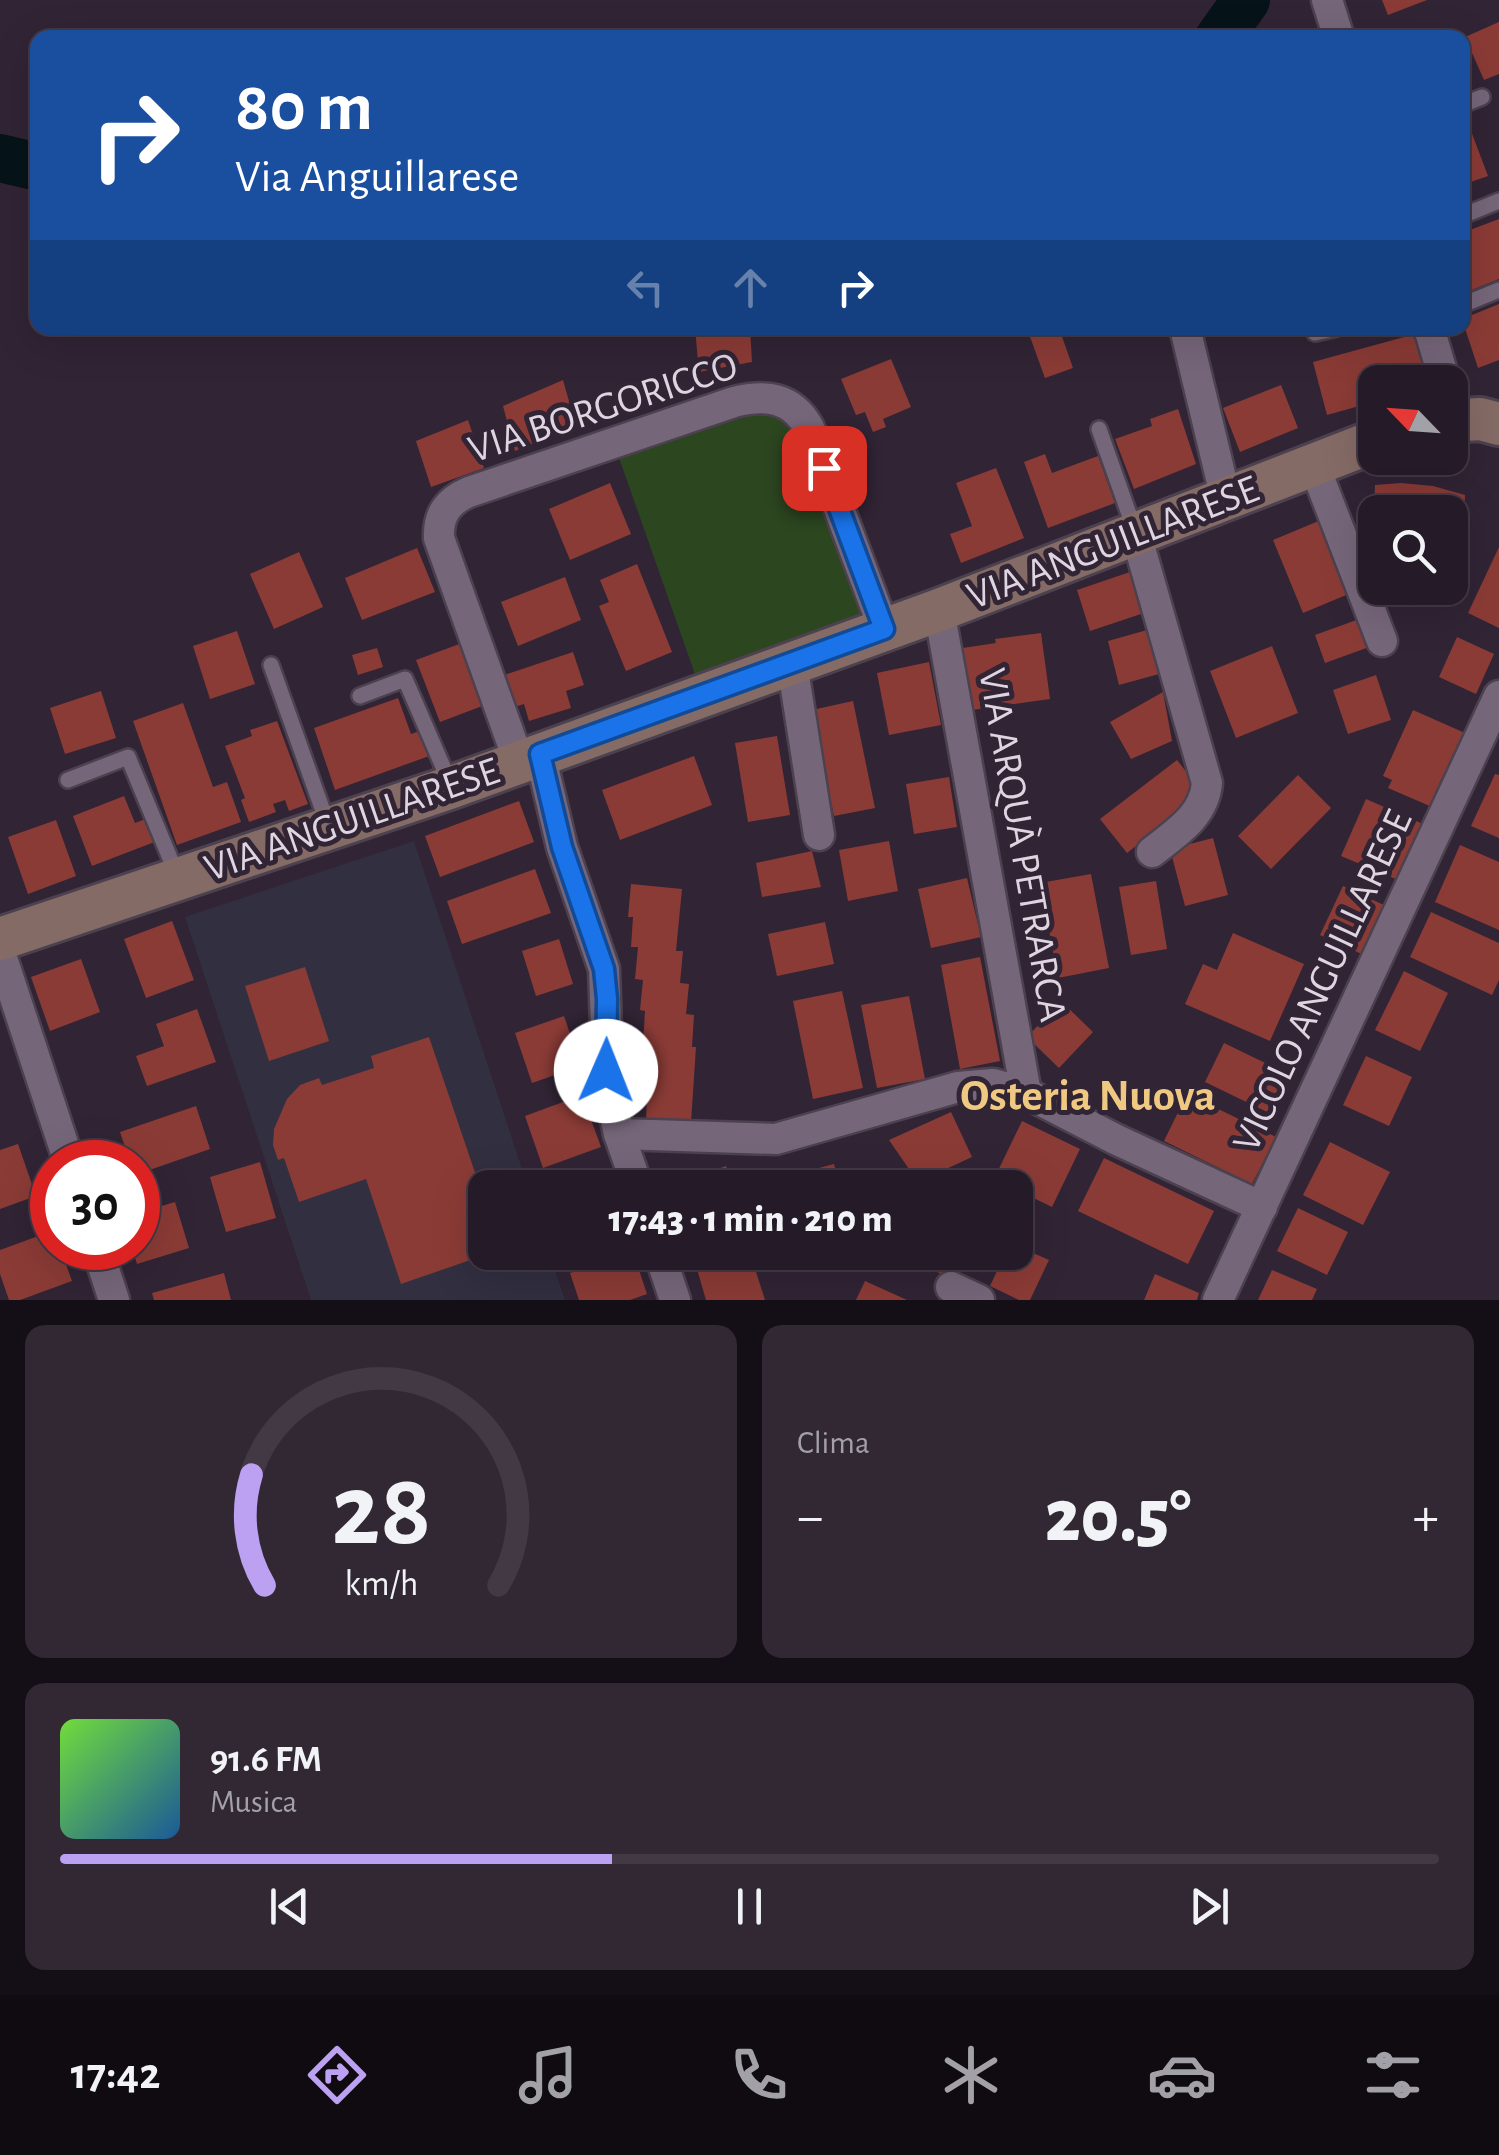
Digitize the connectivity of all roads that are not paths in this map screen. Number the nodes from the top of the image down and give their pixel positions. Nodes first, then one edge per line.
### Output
1 (1326, 0) edge
2 (1336, 30) edge
3 (1482, 97) dead end
4 (1470, 102) edge
5 (1499, 201) edge
6 (1470, 213) edge
7 (1499, 290) edge
8 (1470, 302) edge
9 (1188, 335) edge
10 (1432, 335) edge
11 (1439, 365) edge
12 (1468, 414) edge
13 (1499, 424) edge
14 (1099, 428) dead end
15 (1358, 448) edge
16 (1314, 465) junction
17 (1226, 499) junction
18 (1136, 534) junction
19 (939, 610) junction
20 (884, 629) junction
21 (1382, 642) dead end
22 (792, 663) junction
23 (271, 665) dead end
24 (360, 696) dead end
25 (1499, 696) edge
26 (530, 758) junction
27 (68, 780) dead end
28 (452, 787) junction
29 (329, 829) junction
30 (819, 834) dead end
31 (1152, 852) dead end
32 (179, 879) junction
33 (0, 939) edge
34 (0, 952) edge
35 (1026, 1093) junction
36 (619, 1134) junction
37 (62, 1140) edge
38 (632, 1170) edge
39 (1262, 1207) junction
40 (104, 1270) edge
41 (665, 1270) edge
42 (951, 1287) dead end
43 (114, 1300) edge
44 (675, 1300) edge
45 (980, 1300) edge
46 (1218, 1300) edge

1 - 2 street
3 - 4 lane
5 - 6 lane
7 - 8 lane
9 - 17 street
10 - 11 street
12 - 13 main road
14 - 18 lane
15 - 16 main road, VIA ANGUILLARESE
16 - 17 main road, VIA ANGUILLARESE
16 - 21 street
17 - 18 main road, VIA ANGUILLARESE
18 - 19 main road, VIA ANGUILLARESE
18 - 31 street
19 - 20 main road, VIA ANGUILLARESE
19 - 35 street, VIA ARQUÀ PETRARCA
20 - 22 main road, VIA ANGUILLARESE
20 - 26 street, VIA BORGORICCO
22 - 26 main road, VIA ANGUILLARESE
22 - 30 street
23 - 29 lane
24 - 28 lane
25 - 39 street, VICOLO ANGUILLARESE
26 - 28 main road, VIA ANGUILLARESE
26 - 36 street
27 - 32 lane
28 - 29 main road, VIA ANGUILLARESE
29 - 32 main road, VIA ANGUILLARESE
32 - 33 main road, VIA ANGUILLARESE
34 - 37 street
35 - 36 street
35 - 39 street
36 - 38 street
39 - 46 street, VICOLO ANGUILLARESE
40 - 43 street
41 - 44 street
42 - 45 street

